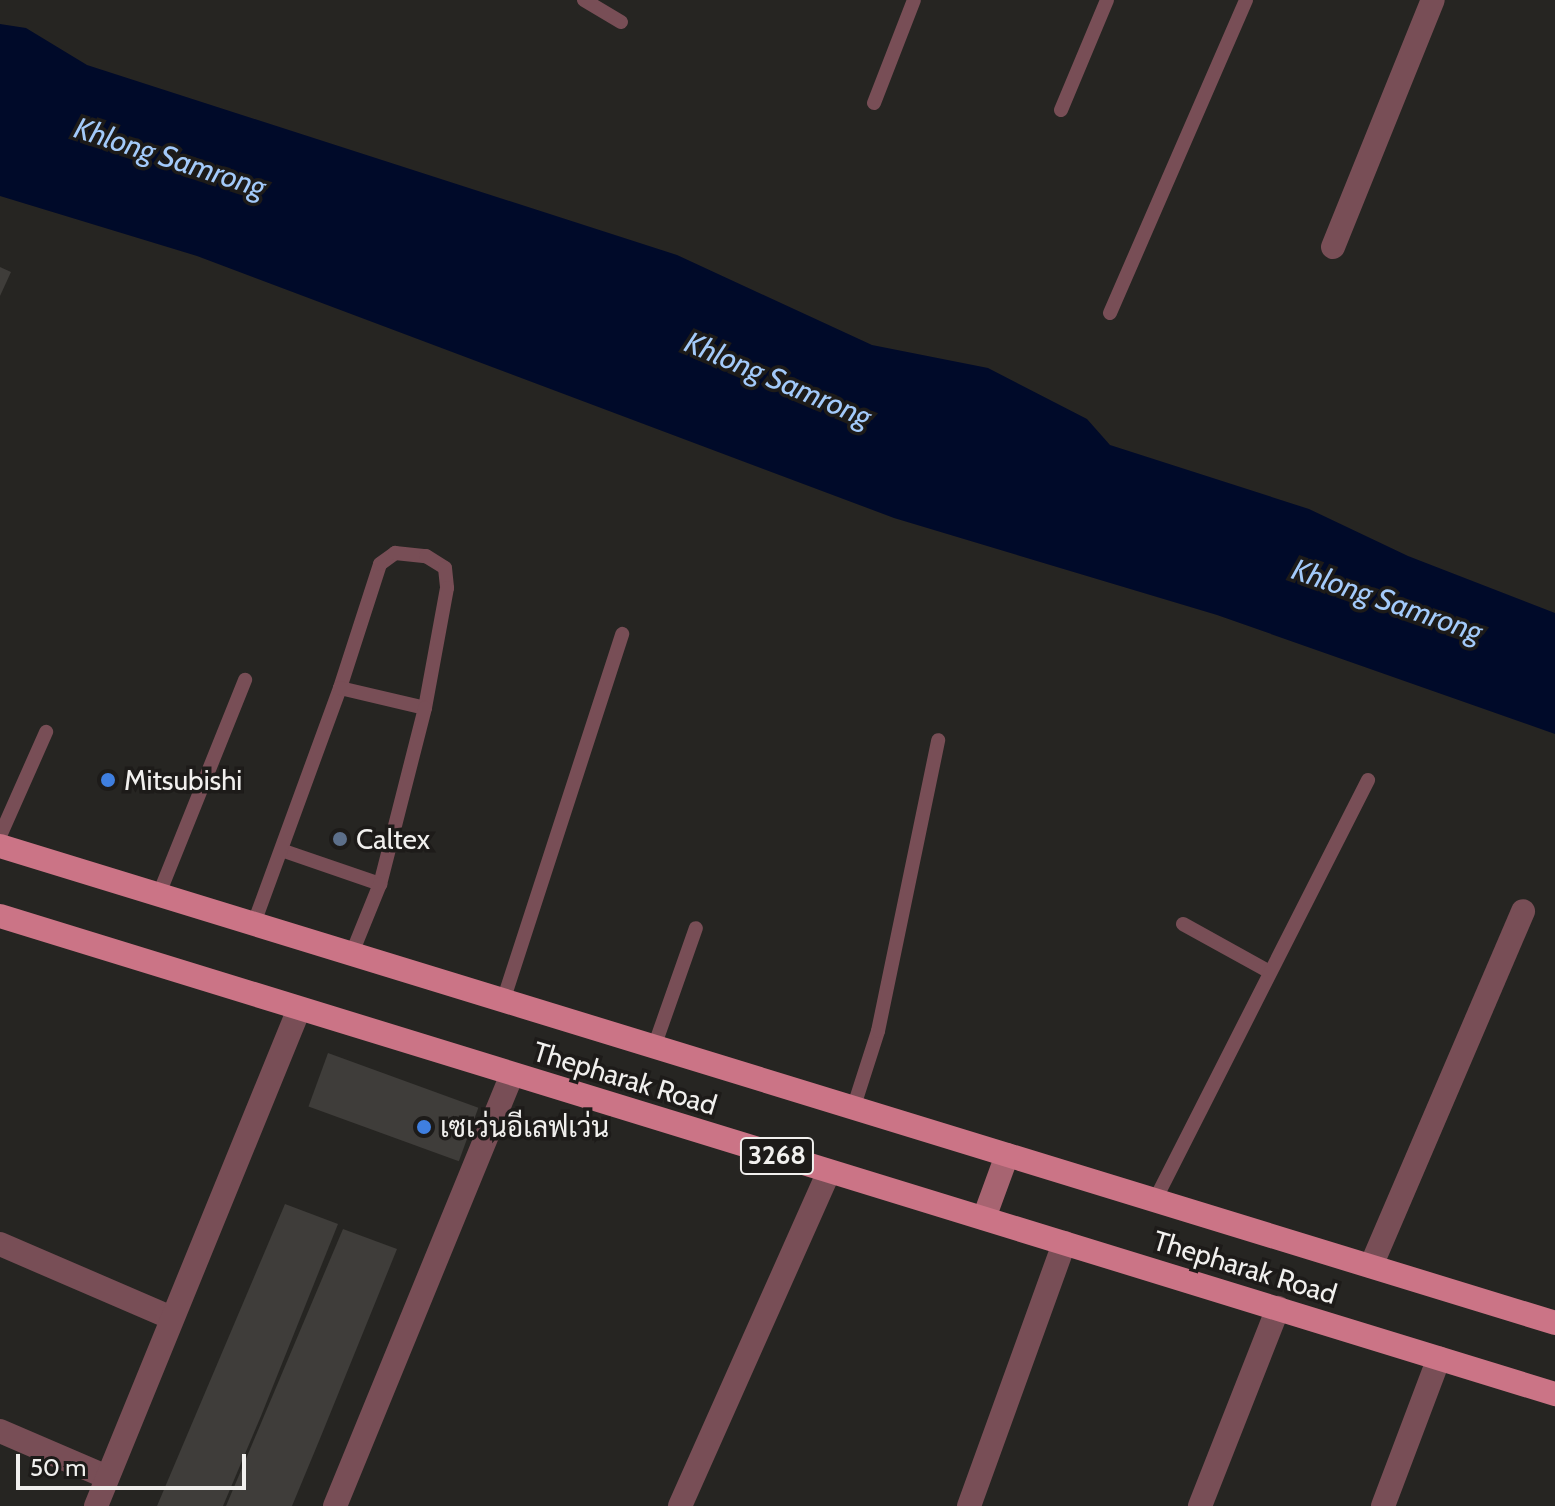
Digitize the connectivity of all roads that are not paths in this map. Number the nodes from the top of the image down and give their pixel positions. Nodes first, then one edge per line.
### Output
1 (584, 0) edge
2 (914, 0) edge
3 (1107, 0) edge
4 (1246, 0) edge
5 (1433, 0) edge
6 (621, 22) dead end
7 (874, 103) dead end
8 (1061, 110) dead end
9 (1333, 247) dead end
10 (1110, 313) dead end
11 (622, 634) dead end
12 (245, 680) dead end
13 (340, 688) junction
14 (425, 708) junction
15 (46, 732) dead end
16 (938, 740) dead end
17 (1368, 780) dead end
18 (0, 836) edge
19 (0, 846) edge
20 (284, 851) junction
21 (380, 884) junction
22 (159, 894) junction
23 (1523, 911) dead end
24 (0, 916) edge
25 (254, 923) junction
26 (1183, 924) dead end
27 (696, 928) dead end
28 (352, 953) junction
29 (1270, 972) junction
30 (503, 1001) junction
31 (299, 1009) junction
32 (654, 1047) junction
33 (512, 1075) junction
34 (853, 1109) junction
35 (1007, 1155) junction
36 (829, 1172) junction
37 (1155, 1200) junction
38 (984, 1218) junction
39 (1064, 1243) junction
40 (0, 1244) edge
41 (1371, 1266) junction
42 (1278, 1308) junction
43 (172, 1318) junction
44 (1555, 1323) edge
45 (1439, 1358) junction
46 (1555, 1394) edge
47 (0, 1431) edge
48 (107, 1477) junction
49 (96, 1506) edge
50 (335, 1506) edge
51 (680, 1506) edge
52 (969, 1506) edge
53 (1200, 1506) edge
54 (1383, 1506) edge

1 - 6 lane
2 - 7 lane
3 - 8 lane
4 - 10 lane
5 - 9 street
11 - 30 lane
12 - 22 lane
13 - 14 lane
13 - 14 lane
13 - 20 lane
14 - 21 lane
15 - 18 lane
16 - 34 lane
17 - 29 lane
19 - 22 main road, Thepharak Road / 3268
20 - 21 lane
20 - 25 lane
21 - 28 lane
22 - 25 main road, Thepharak Road / 3268
23 - 41 street
24 - 31 main road, Thepharak Road / 3268
25 - 28 main road, Thepharak Road / 3268
26 - 29 lane
27 - 32 lane
28 - 30 main road, Thepharak Road / 3268
29 - 37 lane
30 - 32 main road, Thepharak Road / 3268
31 - 33 main road, Thepharak Road / 3268
31 - 43 street
32 - 34 main road, Thepharak Road / 3268
33 - 36 main road, Thepharak Road / 3268
33 - 50 street
34 - 35 main road, Thepharak Road / 3268
35 - 37 main road, Thepharak Road / 3268
35 - 38 main road
36 - 38 main road, Thepharak Road / 3268
36 - 51 street
37 - 41 main road, Thepharak Road / 3268
38 - 39 main road, Thepharak Road / 3268
39 - 42 main road, Thepharak Road / 3268
39 - 52 street
40 - 43 street
41 - 44 main road, Thepharak Road / 3268
42 - 45 main road, Thepharak Road / 3268
42 - 53 street
43 - 48 street
45 - 46 main road, Thepharak Road / 3268
45 - 54 street
47 - 48 street
48 - 49 street

